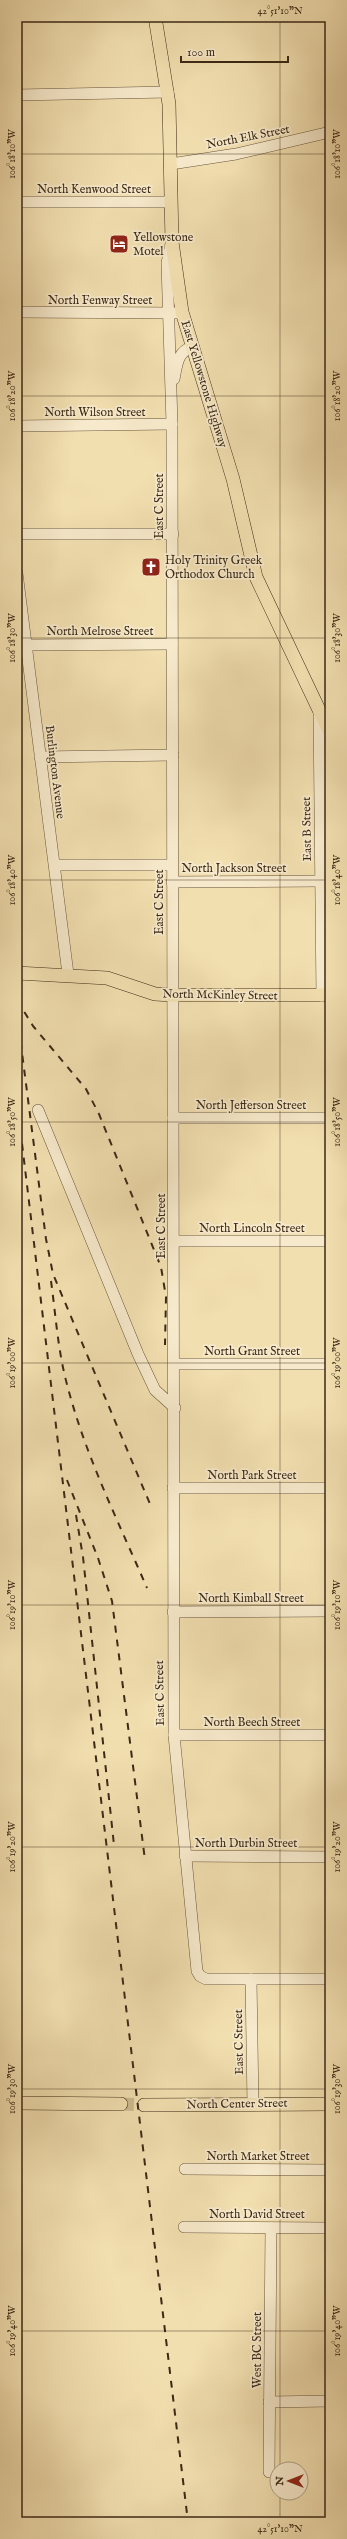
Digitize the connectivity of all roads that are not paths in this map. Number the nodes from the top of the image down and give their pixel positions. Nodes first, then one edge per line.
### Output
1 (155, 17) edge
2 (168, 92) junction
3 (17, 95) edge
4 (330, 132) edge
5 (171, 164) junction
6 (17, 202) edge
7 (170, 202) junction
8 (172, 242) junction
9 (17, 312) edge
10 (182, 312) junction
11 (169, 313) junction
12 (192, 347) junction
13 (171, 395) junction
14 (172, 424) junction
15 (17, 426) edge
16 (17, 534) edge
17 (173, 534) junction
18 (17, 573) edge
19 (172, 644) junction
20 (28, 645) junction
21 (319, 711) junction
22 (330, 733) edge
23 (173, 755) junction
24 (40, 757) junction
25 (55, 865) junction
26 (172, 865) junction
27 (321, 881) junction
28 (172, 882) junction
29 (17, 973) edge
30 (68, 974) junction
31 (172, 995) junction
32 (326, 996) edge
33 (38, 1110) dead end
34 (173, 1118) junction
35 (330, 1118) edge
36 (173, 1241) junction
37 (330, 1241) edge
38 (175, 1364) junction
39 (330, 1364) edge
40 (175, 1408) junction
41 (173, 1488) junction
42 (330, 1488) edge
43 (330, 1611) edge
44 (173, 1612) junction
45 (174, 1735) junction
46 (330, 1735) edge
47 (185, 1856) junction
48 (330, 1857) edge
49 (251, 1979) junction
50 (330, 1979) edge
51 (17, 2103) edge
52 (121, 2104) tunnel mouth
53 (253, 2104) junction
54 (330, 2104) edge
55 (144, 2105) tunnel mouth
56 (185, 2169) dead end
57 (330, 2170) edge
58 (184, 2227) dead end
59 (271, 2228) junction
60 (330, 2228) edge
61 (330, 2401) edge
62 (269, 2402) junction
63 (269, 2461) edge

1 - 2 main road, East Yellowstone Highway
2 - 3 street
2 - 5 main road, East Yellowstone Highway
4 - 5 street, North Elk Street
5 - 7 main road, East Yellowstone Highway
6 - 7 street, North Kenwood Street
7 - 8 main road, East Yellowstone Highway
8 - 10 main road, East Yellowstone Highway
8 - 11 street, East C Street
9 - 11 street, North Fenway Street
10 - 11 street, North Fenway Street
10 - 12 main road, East Yellowstone Highway
11 - 13 street, East C Street
12 - 13 street, East C Street
12 - 21 main road, East Yellowstone Highway
13 - 14 street, East C Street
14 - 15 street, North Wilson Street
14 - 17 street, East C Street
16 - 17 street
17 - 19 street, East C Street
18 - 20 street, Burlington Avenue
19 - 20 street, North Melrose Street
19 - 23 street, East C Street
20 - 24 street, Burlington Avenue
21 - 22 main road, East Yellowstone Highway
21 - 27 street, East B Street
23 - 24 street
23 - 26 street, East C Street
24 - 25 street, Burlington Avenue
25 - 26 street, North Jackson Street
25 - 30 street, Burlington Avenue
26 - 28 street, East C Street
27 - 28 street, North Jackson Street
27 - 32 street, East B Street
28 - 31 street, East C Street
29 - 30 main road, North McKinley Street
30 - 31 main road, North McKinley Street
31 - 32 main road, North McKinley Street
31 - 34 street, East C Street
33 - 40 street
34 - 35 street, North Jefferson Street
34 - 36 street, East C Street
36 - 37 street, North Lincoln Street
36 - 38 street, East C Street
38 - 39 street, North Grant Street
38 - 40 street, East C Street
40 - 41 street, East C Street
41 - 42 street, North Park Street
41 - 44 street, East C Street
43 - 44 street, North Kimball Street
44 - 45 street, East C Street
45 - 46 street, North Beech Street
45 - 47 street, East C Street
47 - 48 street, North Durbin Street
47 - 49 street, East C Street
49 - 50 street
49 - 53 street, East C Street
51 - 52 main road
53 - 54 main road, North Center Street
53 - 55 main road, North Center Street
56 - 57 street, North Market Street
58 - 59 street, North David Street
59 - 60 street, North David Street
59 - 62 street, West BC Street
61 - 62 street
62 - 63 street, West BC Street

